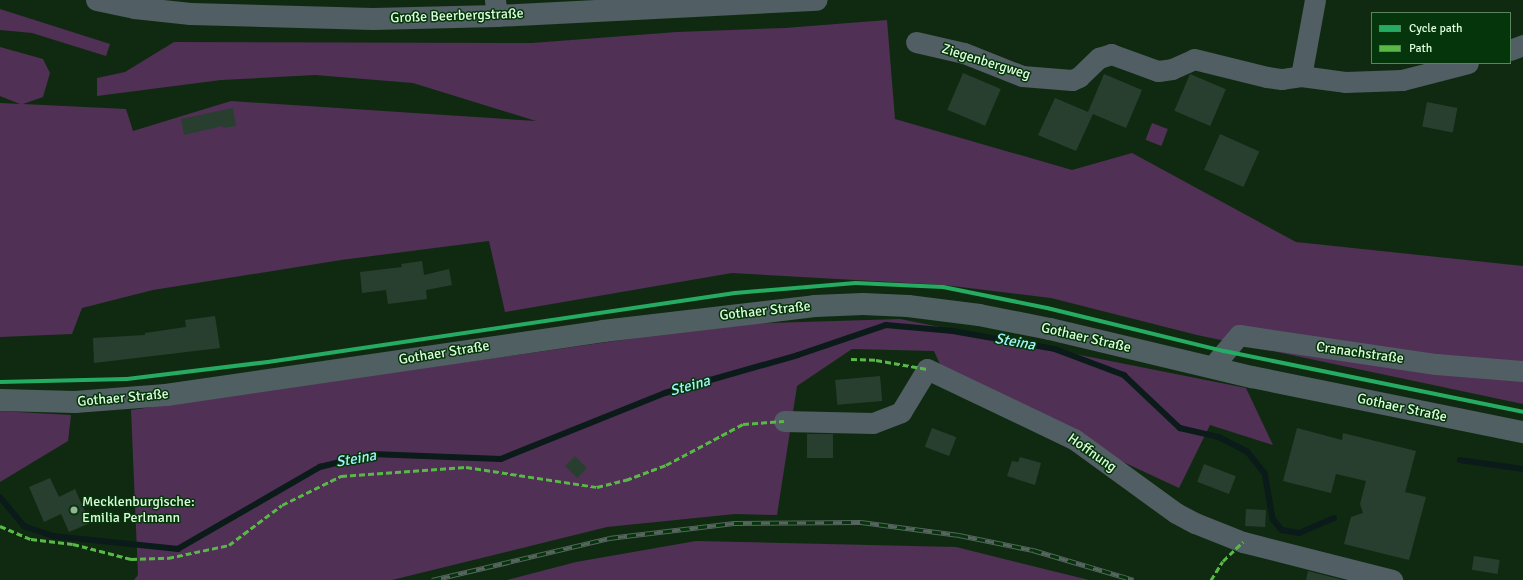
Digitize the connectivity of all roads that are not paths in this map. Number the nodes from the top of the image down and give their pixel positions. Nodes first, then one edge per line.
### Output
1 (97, 0) edge
2 (817, 0) edge
3 (1315, 0) edge
4 (496, 8) edge
5 (916, 42) dead end
6 (1523, 45) edge
7 (1511, 50) edge
8 (1464, 64) edge
9 (1301, 76) junction
10 (1212, 367) junction
11 (1523, 371) edge
12 (0, 400) edge
13 (784, 420) dead end
14 (1523, 432) edge
15 (1392, 580) edge

1 - 4 street, Große Beerbergstraße
2 - 4 street, Große Beerbergstraße
3 - 9 street
5 - 9 street, Ziegenbergweg
6 - 7 street
8 - 9 street, Ziegenbergweg
10 - 11 street, Cranachstraße
10 - 12 main road, Gothaer Straße
10 - 14 main road, Gothaer Straße
13 - 15 street, Hoffnung

